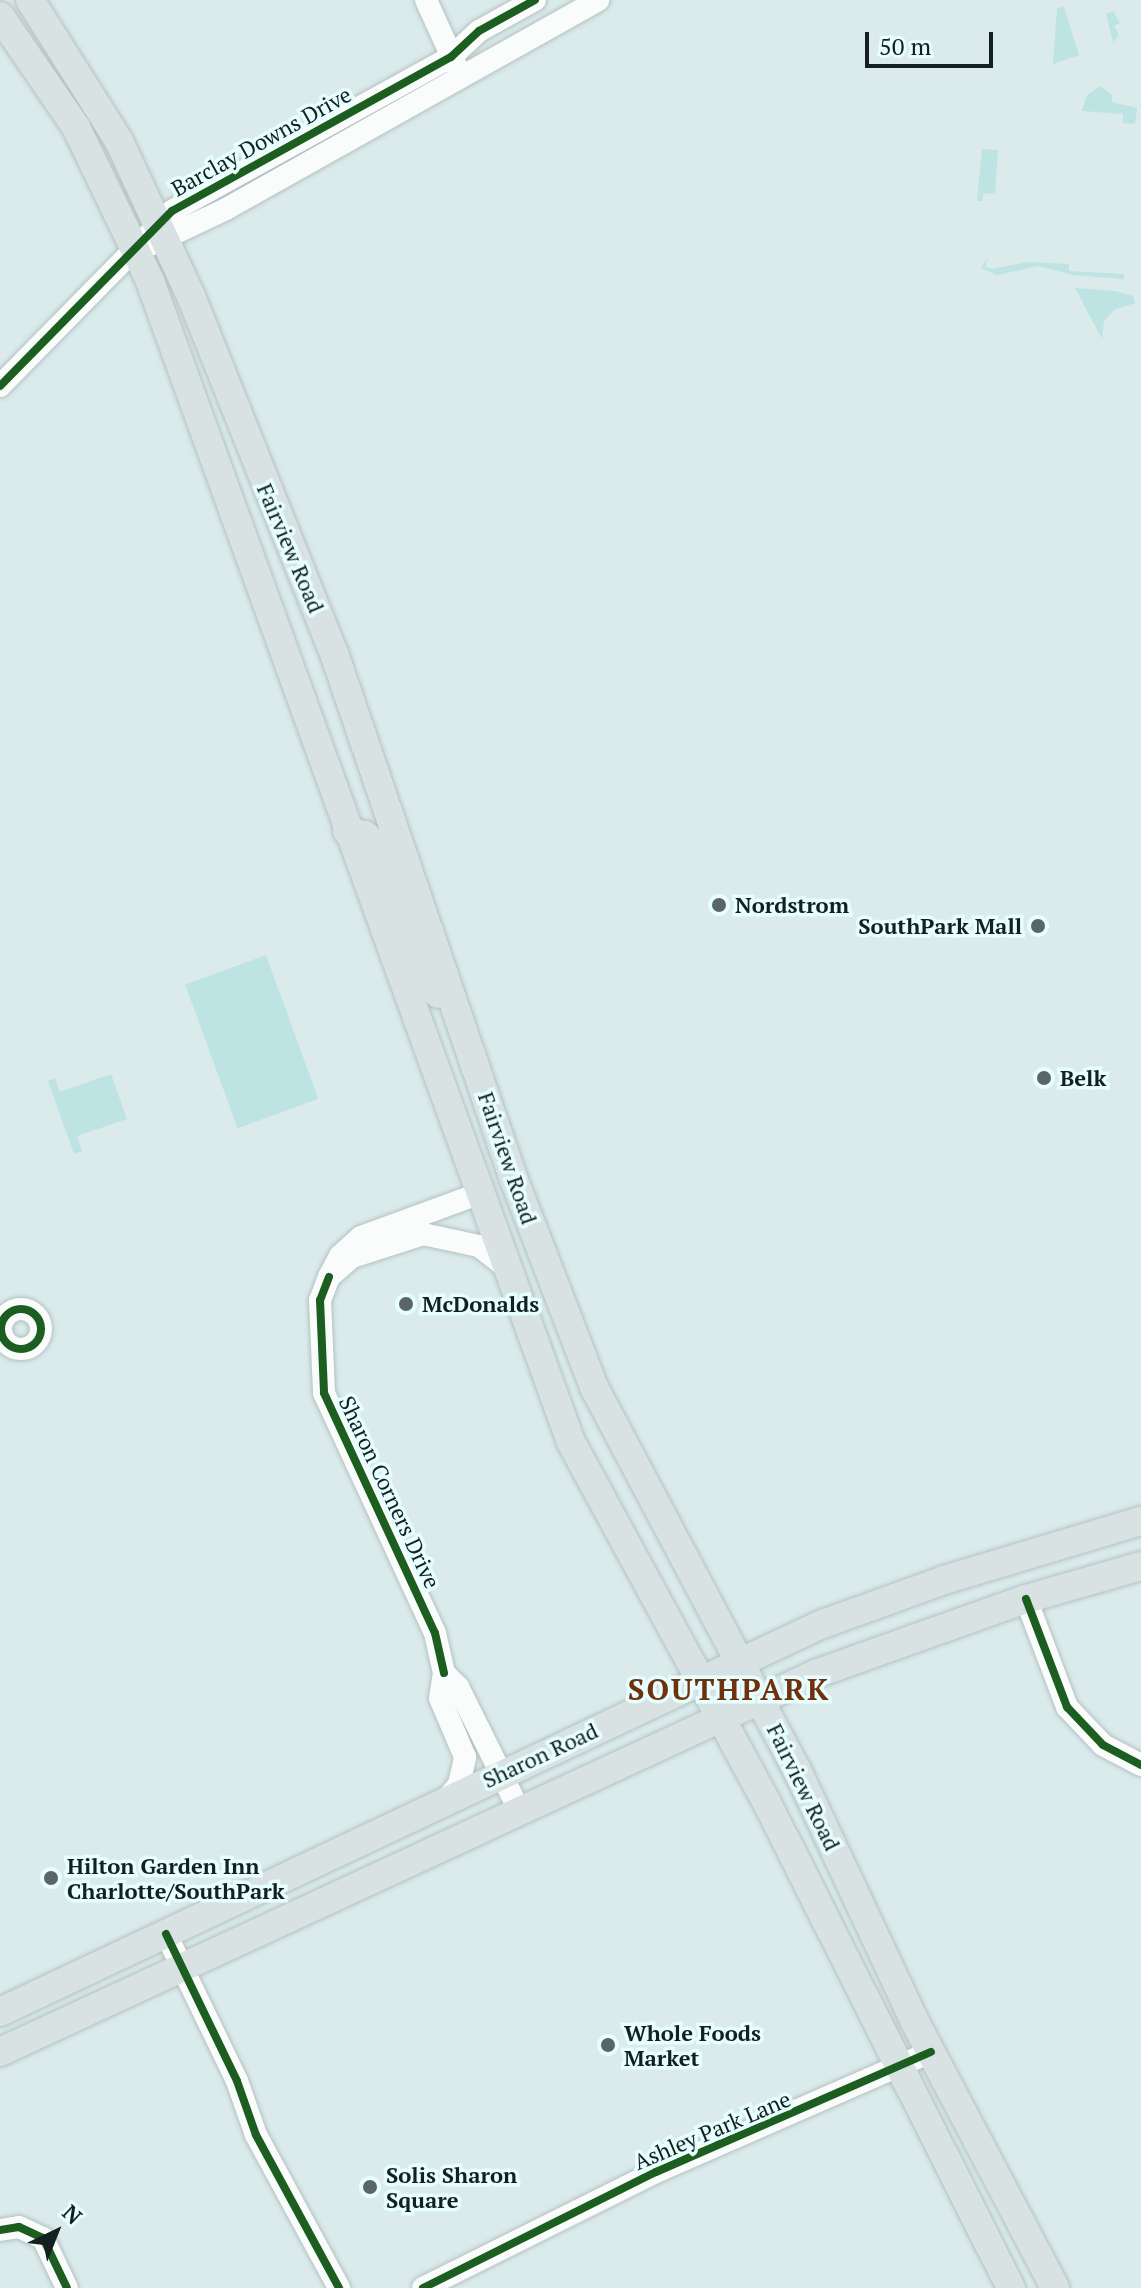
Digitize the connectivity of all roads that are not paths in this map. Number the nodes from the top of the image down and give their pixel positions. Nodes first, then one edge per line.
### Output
1 (30, 0) edge
2 (426, 0) edge
3 (535, 0) edge
4 (598, 0) edge
5 (0, 16) edge
6 (451, 57) junction
7 (463, 78) junction
8 (164, 230) junction
9 (138, 251) junction
10 (0, 386) edge
11 (347, 831) junction
12 (463, 1025) junction
13 (478, 1194) junction
14 (503, 1265) junction
15 (329, 1277) junction
16 (1141, 1521) edge
17 (1141, 1566) edge
18 (1026, 1599) junction
19 (740, 1661) junction
20 (444, 1673) junction
21 (697, 1680) junction
22 (760, 1698) junction
23 (719, 1717) junction
24 (1141, 1765) edge
25 (502, 1774) junction
26 (447, 1799) junction
27 (519, 1810) junction
28 (166, 1934) junction
29 (183, 1970) junction
30 (0, 2012) edge
31 (0, 2052) edge
32 (931, 2052) junction
33 (899, 2065) junction
34 (0, 2230) edge
35 (67, 2288) edge
36 (339, 2288) edge
37 (423, 2288) edge
38 (1011, 2288) edge
39 (1055, 2288) edge

1 - 8 main road, Fairview Road
2 - 6 street
3 - 6 street, Barclay Downs Drive
4 - 7 street, Barclay Downs Drive
5 - 9 main road, Fairview Road
6 - 7 street
6 - 8 street, Barclay Downs Drive
7 - 8 street, Barclay Downs Drive
8 - 9 street, Barclay Downs Drive
8 - 12 main road, Fairview Road
9 - 10 street, Barclay Downs Drive
9 - 11 main road, Fairview Road
11 - 12 main road
11 - 13 main road, Fairview Road
12 - 19 main road, Fairview Road
13 - 14 main road, Fairview Road
13 - 15 street, Sharon Corners Drive
14 - 15 street
14 - 21 main road, Fairview Road
15 - 20 street, Sharon Corners Drive
16 - 19 main road, Sharon Road
17 - 18 main road, Sharon Road
18 - 22 main road, Sharon Road
18 - 24 street
19 - 21 main road, Sharon Road
19 - 22 main road, Fairview Road
20 - 25 street, Sharon Corners Drive
20 - 26 street, Sharon Corners Drive
21 - 23 main road, Fairview Road
21 - 25 main road, Sharon Road
22 - 23 main road, Sharon Road
22 - 32 main road, Fairview Road
23 - 27 main road, Sharon Road
23 - 33 main road, Fairview Road
25 - 26 main road, Sharon Road
25 - 27 street, Sharon Corners Drive
26 - 28 main road, Sharon Road
27 - 29 main road, Sharon Road
28 - 29 street
28 - 30 main road, Sharon Road
29 - 31 main road, Sharon Road
29 - 36 street
32 - 33 street, Ashley Park Lane
32 - 39 main road, Fairview Road
33 - 37 street, Ashley Park Lane
33 - 38 main road, Fairview Road
34 - 35 street

